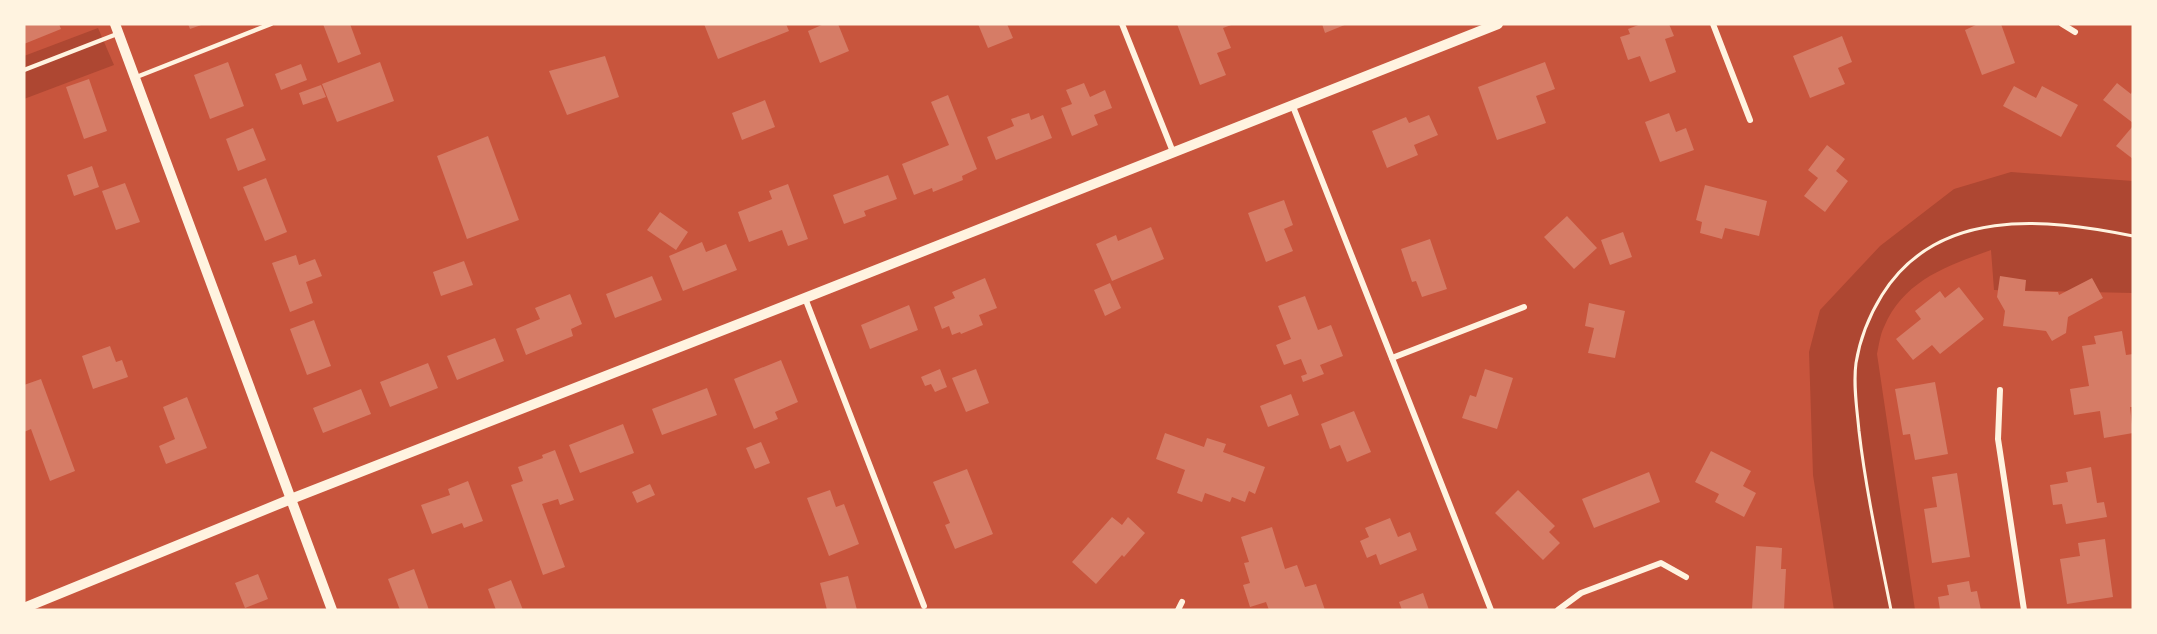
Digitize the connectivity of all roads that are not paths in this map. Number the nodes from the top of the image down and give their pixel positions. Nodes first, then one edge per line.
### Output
1 (271, 24) edge
2 (1122, 24) edge
3 (1498, 24) edge
4 (1713, 24) edge
5 (2062, 24) edge
6 (116, 29) edge
7 (2075, 32) dead end
8 (24, 70) edge
9 (135, 78) junction
10 (1292, 104) junction
11 (1750, 120) dead end
12 (1173, 152) junction
13 (805, 298) junction
14 (1524, 307) dead end
15 (1392, 358) junction
16 (2000, 390) dead end
17 (291, 499) junction
18 (1686, 577) dead end
19 (1182, 602) dead end
20 (924, 606) dead end
21 (24, 608) edge
22 (332, 610) edge
23 (1178, 610) edge
24 (1491, 610) edge
25 (1558, 610) edge
26 (2024, 610) edge

1 - 9 lane
2 - 12 street
3 - 10 street
4 - 11 street
5 - 7 street
6 - 8 lane
6 - 9 street
9 - 17 street
10 - 12 street
10 - 15 street
12 - 13 street
13 - 17 street
13 - 20 street
14 - 15 street
15 - 24 street
16 - 26 street
17 - 21 street
17 - 22 street
18 - 25 street
19 - 23 street

